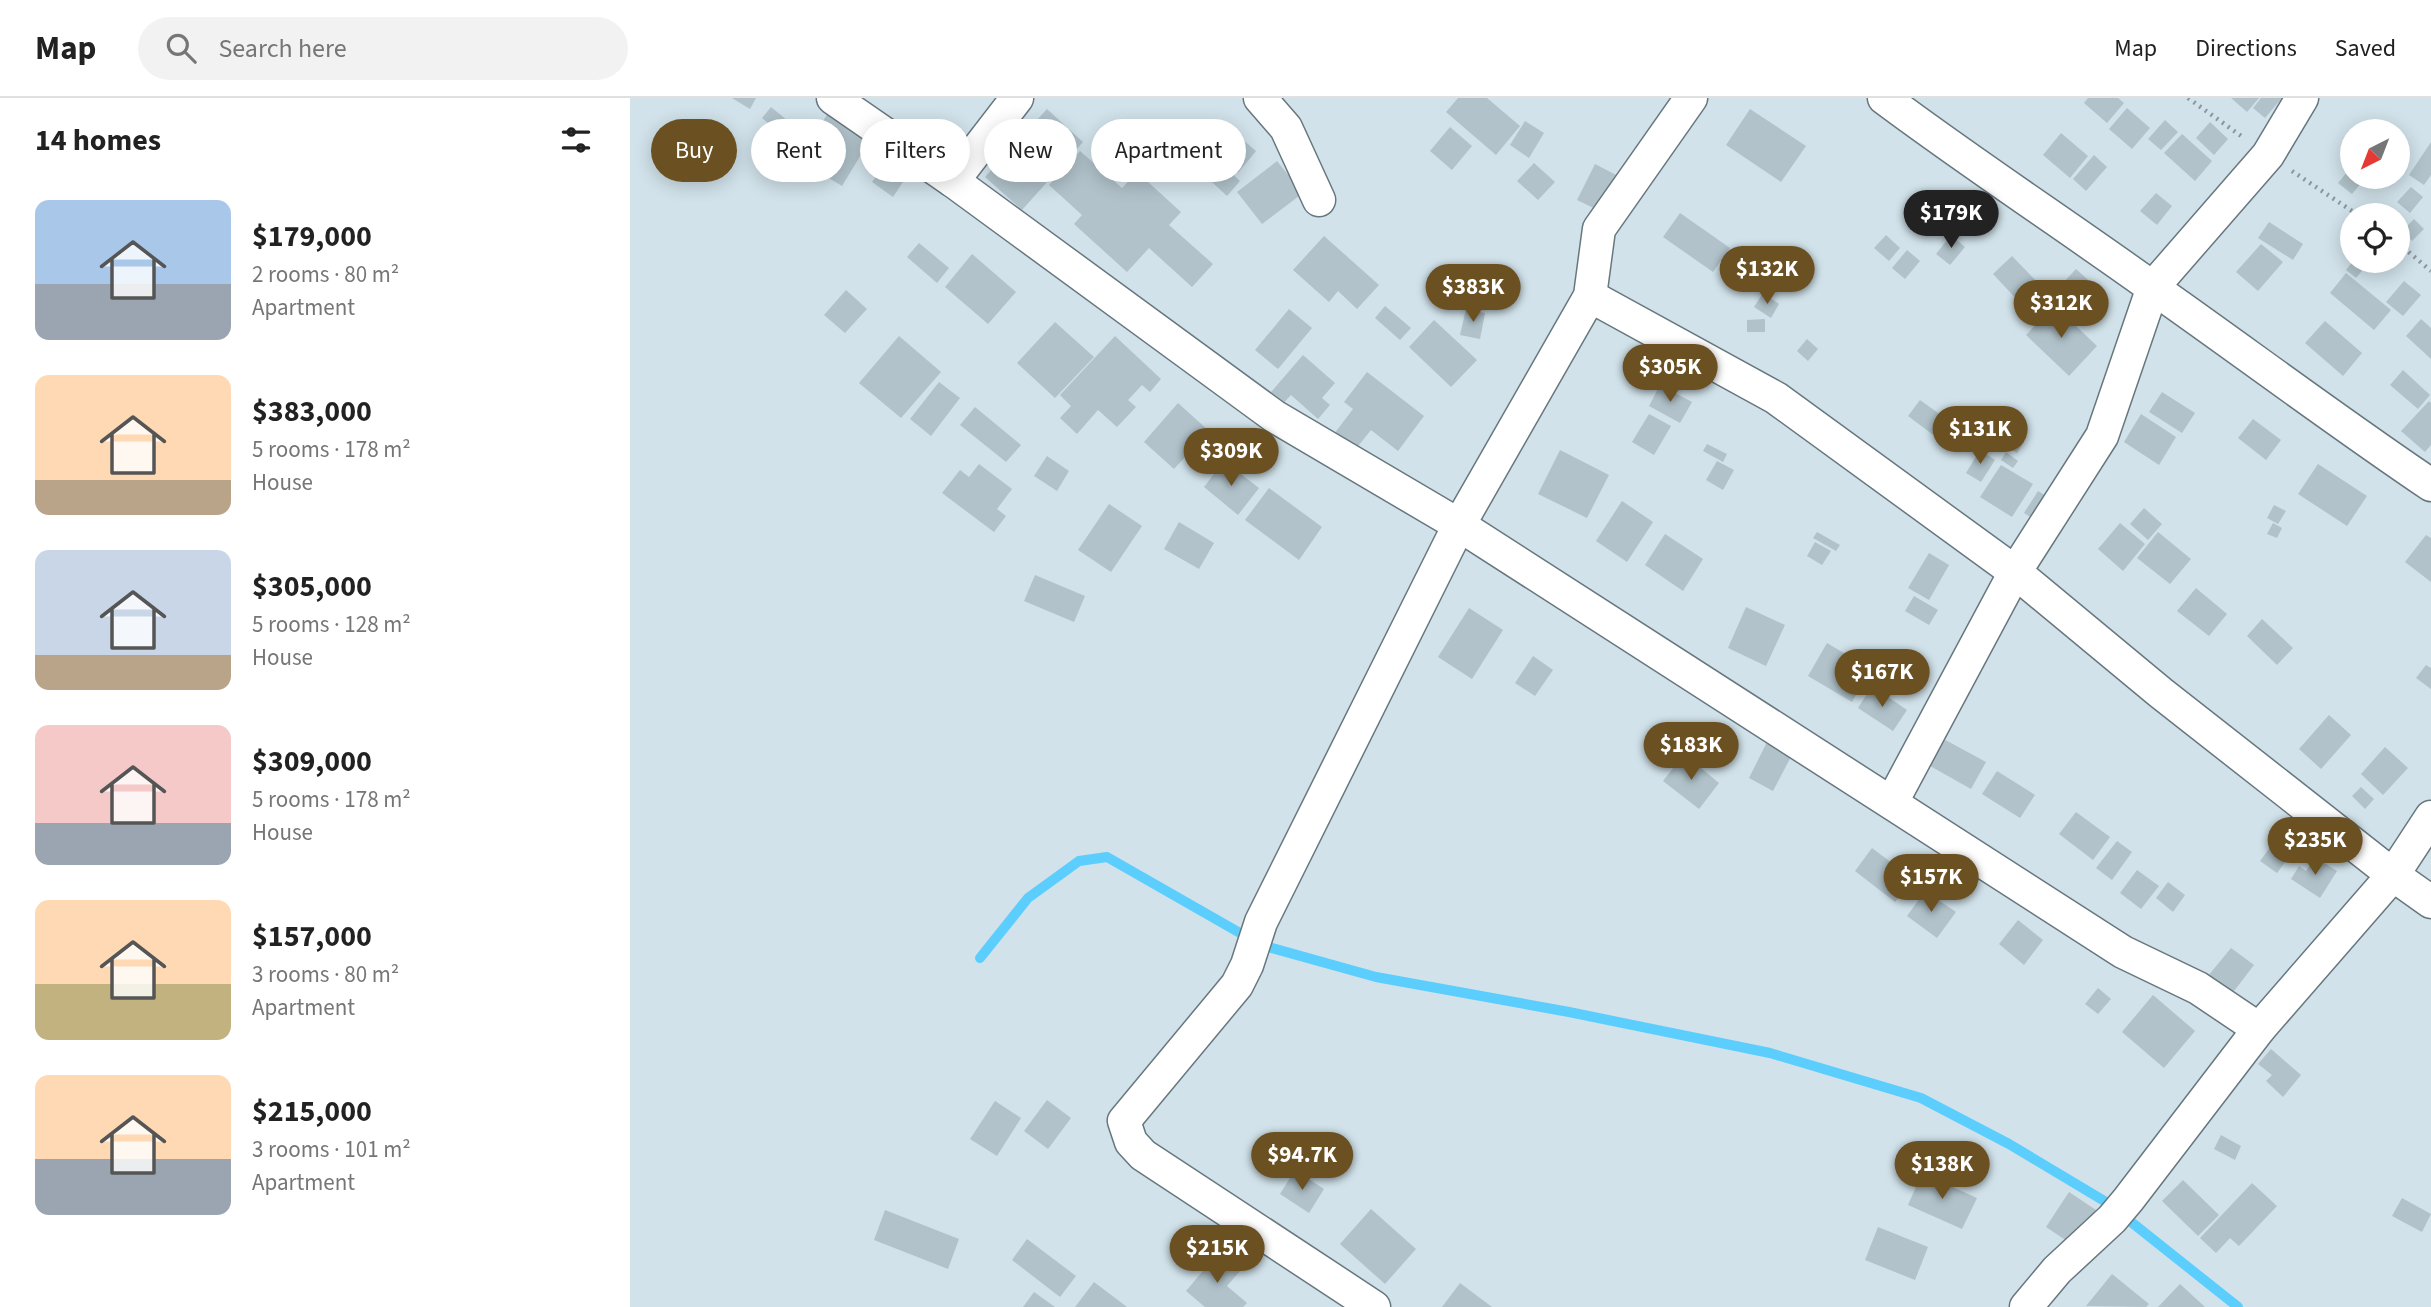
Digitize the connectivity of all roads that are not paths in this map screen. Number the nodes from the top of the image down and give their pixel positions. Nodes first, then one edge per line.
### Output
1 (833, 98) edge
2 (1017, 98) edge
3 (1260, 98) edge
4 (1691, 98) edge
5 (1884, 98) edge
6 (2302, 98) edge
7 (863, 119) edge
8 (970, 159) edge
9 (954, 182) edge
10 (1319, 200) dead end
11 (2153, 287) junction
12 (1590, 296) junction
13 (2431, 485) edge
14 (1458, 526) junction
15 (2015, 572) junction
16 (1892, 802) junction
17 (2431, 817) edge
18 (2393, 876) junction
19 (2431, 902) edge
20 (2259, 1029) junction
21 (1374, 1307) edge
22 (2026, 1307) edge

1 - 7 street
2 - 8 street
3 - 10 street
4 - 12 street
5 - 11 street
6 - 11 street
9 - 14 street
11 - 13 street
11 - 15 street
12 - 14 street
12 - 15 street
14 - 16 street
14 - 21 street
15 - 16 street
15 - 18 street
16 - 20 street
17 - 18 street
18 - 19 street
18 - 20 street
20 - 22 street

